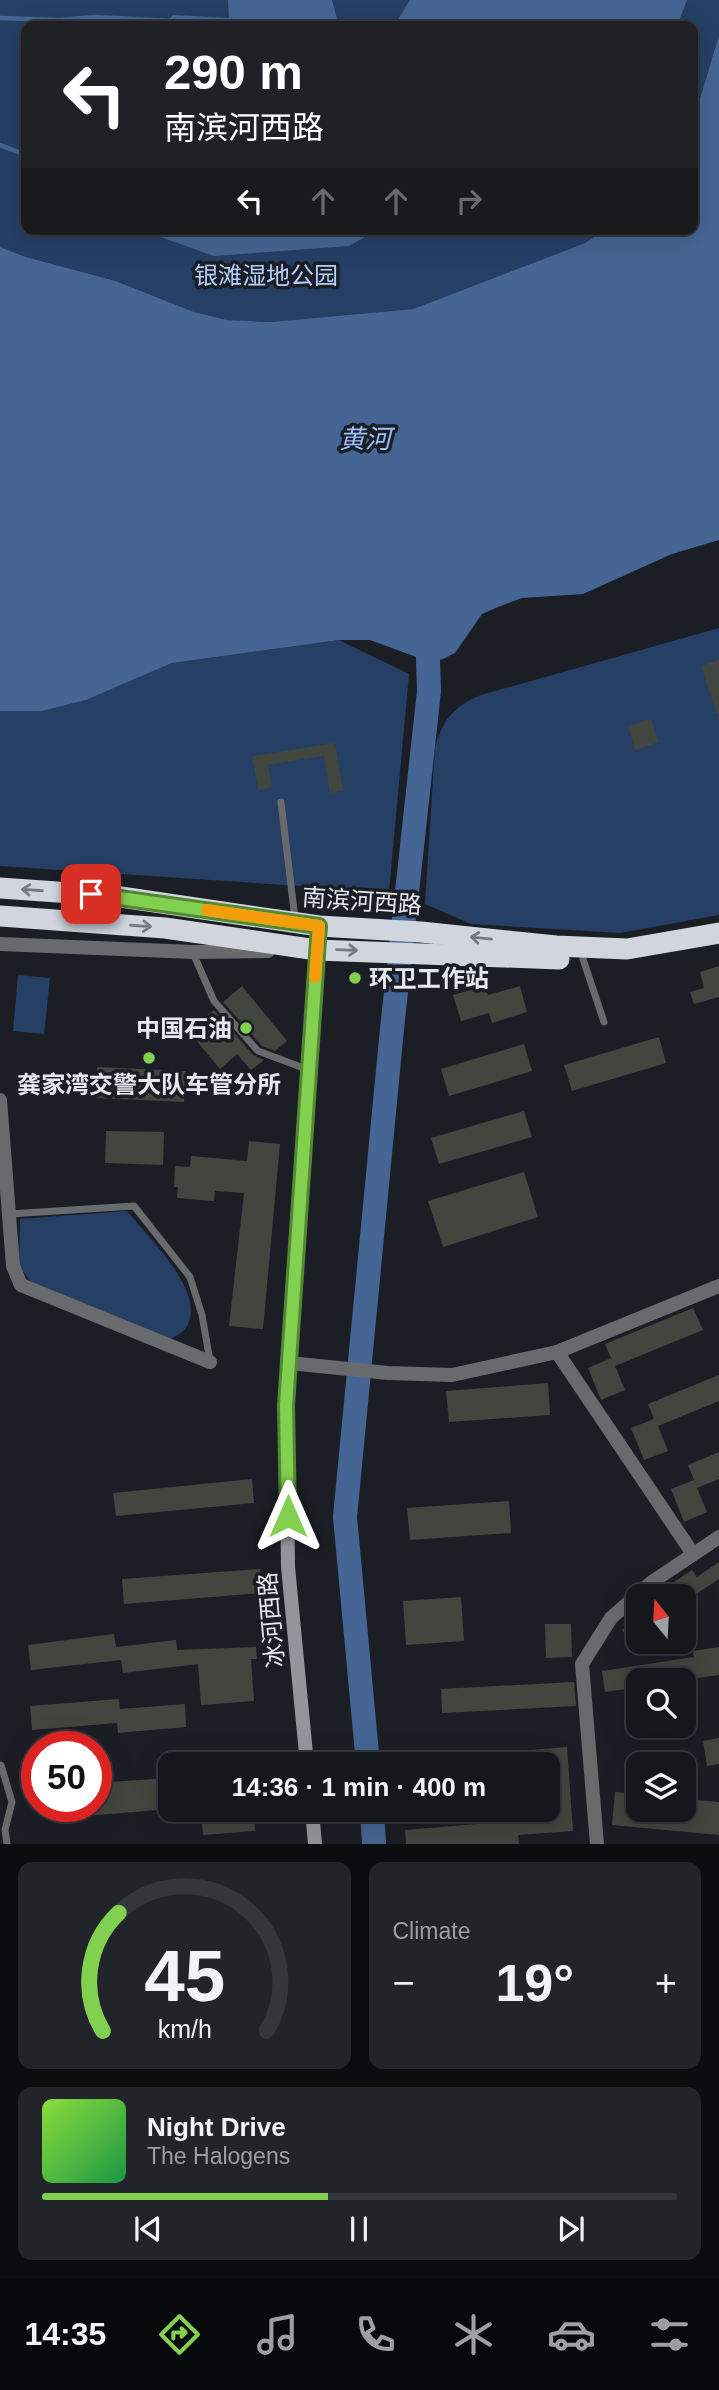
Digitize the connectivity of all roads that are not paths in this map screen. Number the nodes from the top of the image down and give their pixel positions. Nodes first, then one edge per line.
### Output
1 (281, 802) dead end
2 (0, 888) edge
3 (0, 916) edge
4 (296, 923) junction
5 (319, 926) junction
6 (719, 933) edge
7 (419, 942) junction
8 (0, 944) edge
9 (719, 944) edge
10 (317, 950) junction
11 (193, 952) junction
12 (583, 959) junction
13 (604, 1023) dead end
14 (309, 1070) junction
15 (0, 1100) edge
16 (2, 1172) edge
17 (6, 1224) edge
18 (719, 1286) edge
19 (557, 1352) junction
20 (210, 1362) joint
21 (289, 1363) junction
22 (719, 1537) edge
23 (693, 1554) junction
24 (306, 1752) edge
25 (1, 1765) edge
26 (313, 1822) edge
27 (6, 1844) edge
28 (315, 1844) edge
29 (597, 1844) edge

1 - 4 lane
4 -> 2 highway, 南滨河西路
3 -> 10 highway, 南滨河西路
4 - 5 highway, 南滨河西路
5 - 7 highway, 南滨河西路
5 - 10 main road, 冰河西路
6 -> 7 highway, 南滨河西路
10 -> 7 highway, 南滨河西路
7 - 12 highway, 南滨河西路
8 - 11 street, 南滨河西路
9 - 12 highway, 南滨河西路
10 - 11 street, 南滨河西路
10 - 14 main road, 冰河西路
11 - 14 lane
12 - 13 lane
14 - 21 main road, 冰河西路
15 - 16 street
16 - 17 street
17 - 20 street
17 - 20 lane
18 - 19 street
19 - 21 street
19 - 23 street
21 - 24 main road, 冰河西路
22 - 23 street
23 - 29 street
25 - 27 lane
26 - 28 main road

